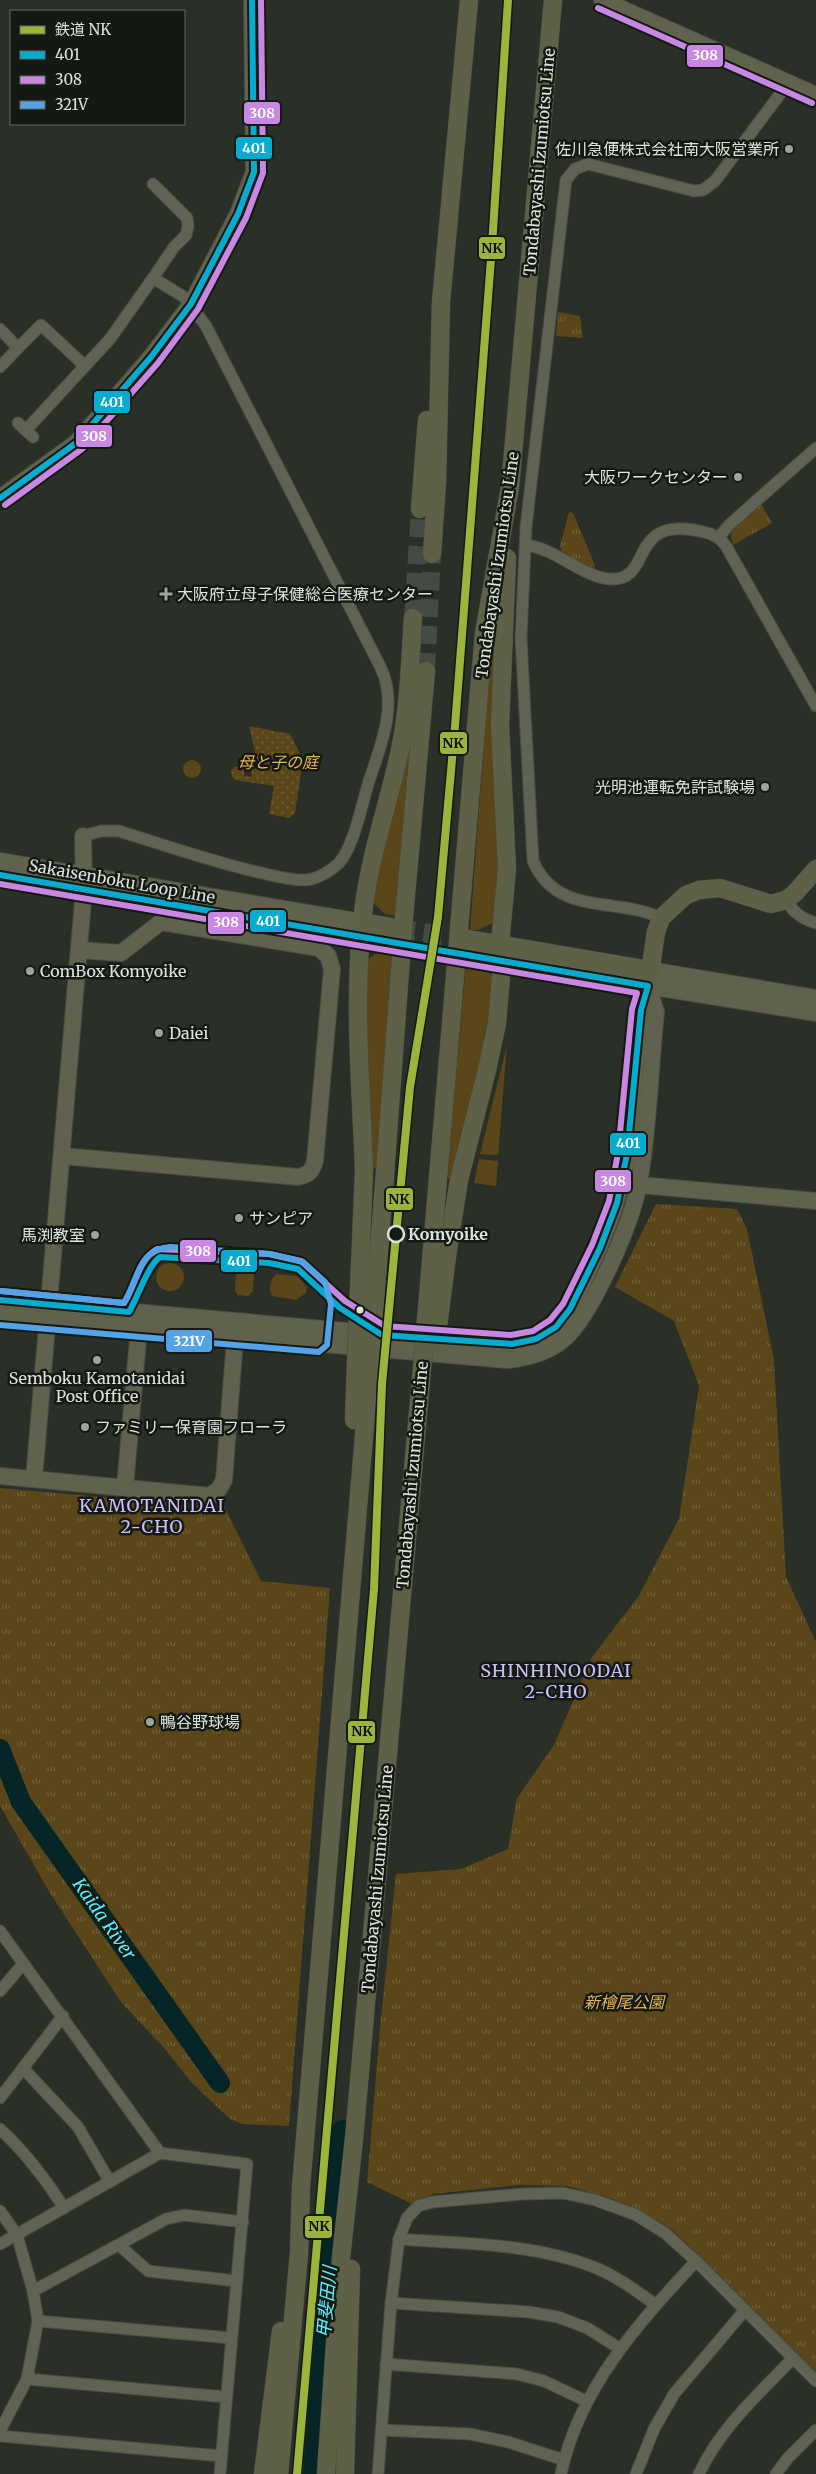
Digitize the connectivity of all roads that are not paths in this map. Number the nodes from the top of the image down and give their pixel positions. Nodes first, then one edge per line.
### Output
1 (252, 0) edge
2 (469, 0) edge
3 (552, 0) edge
4 (602, 0) edge
5 (789, 82) junction
6 (816, 94) edge
7 (155, 191) dead end
8 (153, 278) junction
9 (441, 302) junction
10 (191, 304) junction
11 (0, 329) edge
12 (18, 348) junction
13 (84, 366) junction
14 (0, 367) edge
15 (26, 430) dead end
16 (816, 448) edge
17 (510, 487) junction
18 (0, 498) edge
19 (420, 509) tunnel mouth
20 (719, 537) junction
21 (526, 545) junction
22 (432, 554) tunnel mouth
23 (413, 618) tunnel mouth
24 (426, 671) tunnel mouth
25 (816, 706) edge
26 (83, 836) joint
27 (0, 860) edge
28 (816, 869) edge
29 (0, 876) edge
30 (84, 882) junction
31 (786, 900) junction
32 (661, 918) junction
33 (816, 922) edge
34 (362, 929) junction
35 (396, 935) tunnel mouth
36 (468, 946) tunnel mouth
37 (79, 950) junction
38 (501, 952) junction
39 (649, 978) junction
40 (816, 998) edge
41 (816, 1013) edge
42 (62, 1156) junction
43 (621, 1184) junction
44 (639, 1184) junction
45 (816, 1201) edge
46 (0, 1300) edge
47 (50, 1305) junction
48 (0, 1316) edge
49 (49, 1321) junction
50 (139, 1328) junction
51 (236, 1330) junction
52 (363, 1363) junction
53 (427, 1369) junction
54 (0, 1476) edge
55 (34, 1479) junction
56 (125, 1487) junction
57 (0, 1931) edge
58 (24, 1964) junction
59 (0, 1991) edge
60 (63, 2016) junction
61 (23, 2068) junction
62 (0, 2098) edge
63 (0, 2129) edge
64 (354, 2139) junction
65 (160, 2153) junction
66 (110, 2182) junction
67 (301, 2187) junction
68 (64, 2208) junction
69 (0, 2211) edge
70 (243, 2222) junction
71 (17, 2235) junction
72 (399, 2239) junction
73 (0, 2244) edge
74 (119, 2245) junction
75 (696, 2261) junction
76 (237, 2281) junction
77 (33, 2291) junction
78 (391, 2303) junction
79 (656, 2305) junction
80 (745, 2310) junction
81 (38, 2321) junction
82 (231, 2338) junction
83 (619, 2348) junction
84 (793, 2358) junction
85 (386, 2364) junction
86 (27, 2379) junction
87 (816, 2381) edge
88 (226, 2397) junction
89 (586, 2401) junction
90 (381, 2430) junction
91 (816, 2430) edge
92 (0, 2431) edge
93 (0, 2436) edge
94 (221, 2456) junction
95 (564, 2460) junction
96 (220, 2474) edge
97 (263, 2474) edge
98 (279, 2474) edge
99 (326, 2474) edge
100 (345, 2474) edge
101 (378, 2474) edge
102 (561, 2474) edge
103 (637, 2474) edge
104 (699, 2474) edge
105 (776, 2474) edge

1 - 10 street
2 - 9 main road
3 - 17 main road, Tondabayashi Izumiotsu Line
4 - 5 street
5 - 6 street
5 - 21 street
7 - 8 street
8 - 10 street
8 - 13 street
9 - 19 main road
9 - 22 main road
10 - 18 street
10 - 26 street
11 - 12 street
12 - 13 street
12 - 14 street
13 - 15 street
16 - 20 street
17 - 38 main road
17 - 53 main road, Tondabayashi Izumiotsu Line, bridge
20 - 21 street
20 - 25 street
21 - 32 street
23 - 34 main road
24 - 52 main road, bridge
26 - 30 street
27 - 30 street, Sakaisenboku Loop Line
28 - 31 main road
29 - 30 street, Sakaisenboku Loop Line
30 - 34 street, Sakaisenboku Loop Line
30 - 37 street
31 - 32 main road
31 - 33 street
32 - 39 main road
34 - 35 main road
34 - 52 main road, bridge
36 - 38 main road
37 - 42 street
37 - 42 street
38 - 39 main road
38 - 53 main road, bridge
39 - 40 street
39 - 41 street
39 - 43 street
39 - 44 street
42 - 47 street
43 - 44 street
43 - 51 street
44 - 45 street
44 - 51 street
46 - 47 street
47 - 49 street
47 - 51 street
48 - 49 street
49 - 50 street
49 - 55 street
50 - 51 street
50 - 56 street
51 - 56 street
52 - 67 main road
53 - 64 main road, Tondabayashi Izumiotsu Line
54 - 55 street
55 - 56 street
57 - 58 street
58 - 59 street
58 - 60 street
60 - 61 street
60 - 65 street
61 - 62 street
61 - 66 street
63 - 68 street
64 - 99 main road, Tondabayashi Izumiotsu Line
64 - 100 main road
65 - 66 street
65 - 70 street
66 - 68 street
67 - 97 main road
67 - 98 main road
68 - 71 street
69 - 71 street
70 - 74 street
70 - 76 street
71 - 73 street
71 - 77 street
72 - 75 street
72 - 78 street
72 - 79 street
74 - 76 street
74 - 77 street
75 - 79 street
75 - 80 street
76 - 82 street
77 - 81 street
78 - 83 street
78 - 85 street
79 - 83 street
80 - 84 street
80 - 103 street
81 - 82 street
81 - 86 street
82 - 88 street
83 - 89 street
84 - 87 street
84 - 104 street
85 - 89 street
85 - 90 street
86 - 88 street
86 - 92 street
88 - 94 street
89 - 95 street
90 - 95 street
90 - 101 street
91 - 105 street
93 - 94 street
94 - 96 street
95 - 102 street

